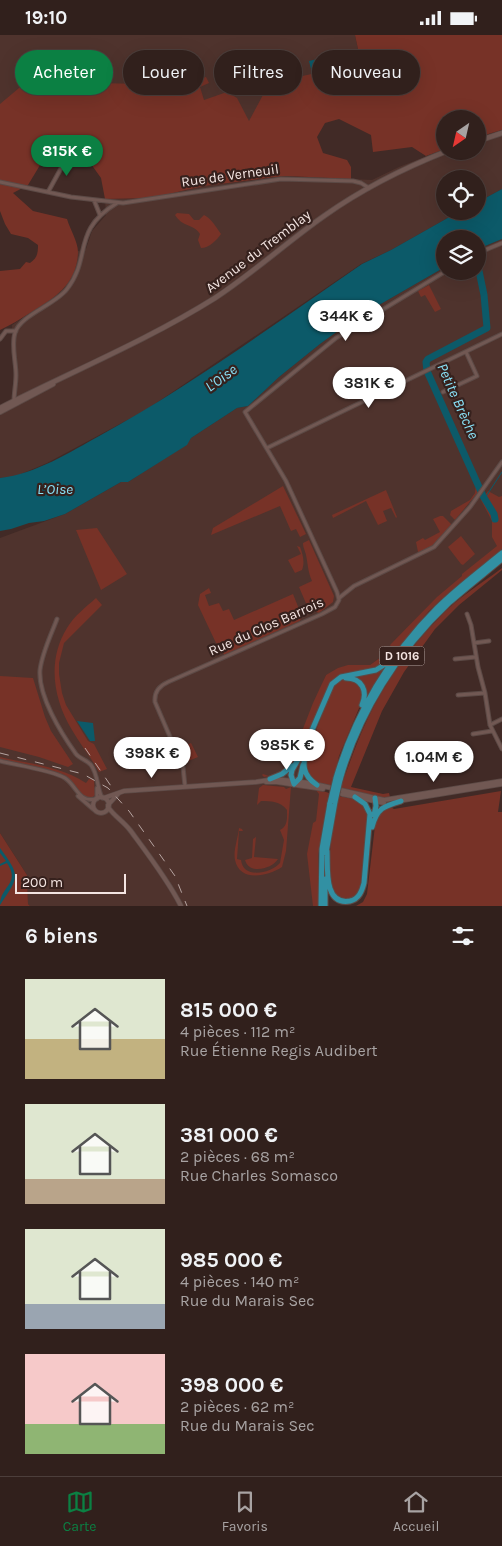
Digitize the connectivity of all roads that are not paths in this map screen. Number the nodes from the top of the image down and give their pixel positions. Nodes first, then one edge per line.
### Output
1 (502, 133) edge
2 (486, 138) edge
3 (70, 153) dead end
4 (436, 155) edge
5 (0, 182) edge
6 (369, 188) junction
7 (48, 192) junction
8 (94, 201) junction
9 (117, 203) junction
10 (100, 215) junction
11 (502, 243) edge
12 (486, 250) edge
13 (436, 277) edge
14 (16, 331) junction
15 (502, 334) edge
16 (0, 339) edge
17 (466, 352) junction
18 (16, 387) junction
19 (443, 392) dead end
20 (21, 398) junction
21 (15, 401) junction
22 (0, 408) edge
23 (0, 412) edge
24 (267, 448) junction
25 (502, 462) edge
26 (502, 553) edge
27 (502, 559) edge
28 (502, 564) edge
29 (457, 596) junction
30 (339, 598) junction
31 (467, 613) dead end
32 (57, 619) dead end
33 (414, 633) junction
34 (489, 641) dead end
35 (474, 643) junction
36 (476, 657) junction
37 (455, 659) dead end
38 (486, 693) junction
39 (458, 695) dead end
40 (502, 719) edge
41 (490, 725) junction
42 (492, 731) junction
43 (474, 734) dead end
44 (350, 738) junction
45 (502, 749) edge
46 (0, 761) edge
47 (296, 762) junction
48 (304, 765) junction
49 (270, 779) junction
50 (338, 779) junction
51 (256, 782) junction
52 (295, 782) junction
53 (502, 783) edge
54 (97, 785) junction
55 (317, 785) junction
56 (74, 786) junction
57 (185, 786) junction
58 (122, 791) junction
59 (355, 797) junction
60 (103, 798) junction
61 (366, 798) junction
62 (96, 799) junction
63 (375, 800) junction
64 (401, 801) junction
65 (332, 803) junction
66 (108, 806) junction
67 (94, 809) junction
68 (104, 813) junction
69 (370, 814) junction
70 (120, 821) junction
71 (372, 827) junction
72 (327, 851) junction
73 (180, 906) edge
74 (321, 906) edge
75 (326, 906) edge
76 (347, 906) edge

1 - 2 main road
3 - 7 street
4 - 6 main road, Avenue du Tremblay
5 - 7 street, Rue de Verneuil
6 - 9 street, Rue de Verneuil
6 - 20 main road, Avenue du Tremblay
7 - 8 street, Rue de Verneuil
8 - 9 street, Rue de Verneuil
8 - 10 street
9 - 10 street
10 - 14 street
11 - 12 street
13 - 24 street, Rue du Clos Barrois
14 - 16 street
14 - 18 street
15 - 17 street
17 - 19 street
17 - 24 street
18 - 20 street
18 - 21 street
20 - 21 main road, Avenue du Tremblay
21 - 22 main road, Avenue du Tremblay
21 - 23 main road, Avenue du Tremblay
24 - 30 street, Rue du Clos Barrois
25 - 30 street
26 - 33 highway, D 1016
27 - 29 highway, D 1016
28 - 29 highway, D 1016
29 - 50 highway, D 1016
30 - 57 street, Rue du Clos Barrois
31 - 35 street
32 - 54 street
33 - 44 highway, D 1016
33 - 47 highway, D 1016
34 - 35 street
35 - 36 street
36 - 37 street
36 - 38 street
38 - 39 street
38 - 41 street
40 - 41 street
41 - 42 street
42 - 43 street
42 - 45 street
44 - 48 highway, D 1016
44 - 50 highway, D 1016
46 - 56 street
47 - 49 highway, D 1016
47 - 52 highway, D 1016
48 - 52 highway, D 1016
48 - 55 highway
49 - 51 street
49 - 52 street
50 - 65 highway, D 1016, bridge
51 - 52 street
51 - 57 street
52 - 55 street
52 - 59 street
53 - 63 street
53 - 64 street
54 - 60 street
54 - 62 street
55 - 61 street
56 - 62 street
56 - 67 street
57 - 58 street
58 - 60 street
58 - 66 street
59 - 61 street
59 - 69 highway
60 - 62 street
60 - 66 street
61 - 63 street
62 - 67 street
63 - 64 street
63 - 69 highway, D 1016
63 - 71 highway
64 - 71 highway
65 - 72 highway, D 1016
65 - 74 highway, D 1016
66 - 68 street
66 - 70 street
67 - 68 street
68 - 70 street
69 - 72 highway, D 1016
70 - 73 street
71 - 76 highway
72 - 75 highway, D 1016

